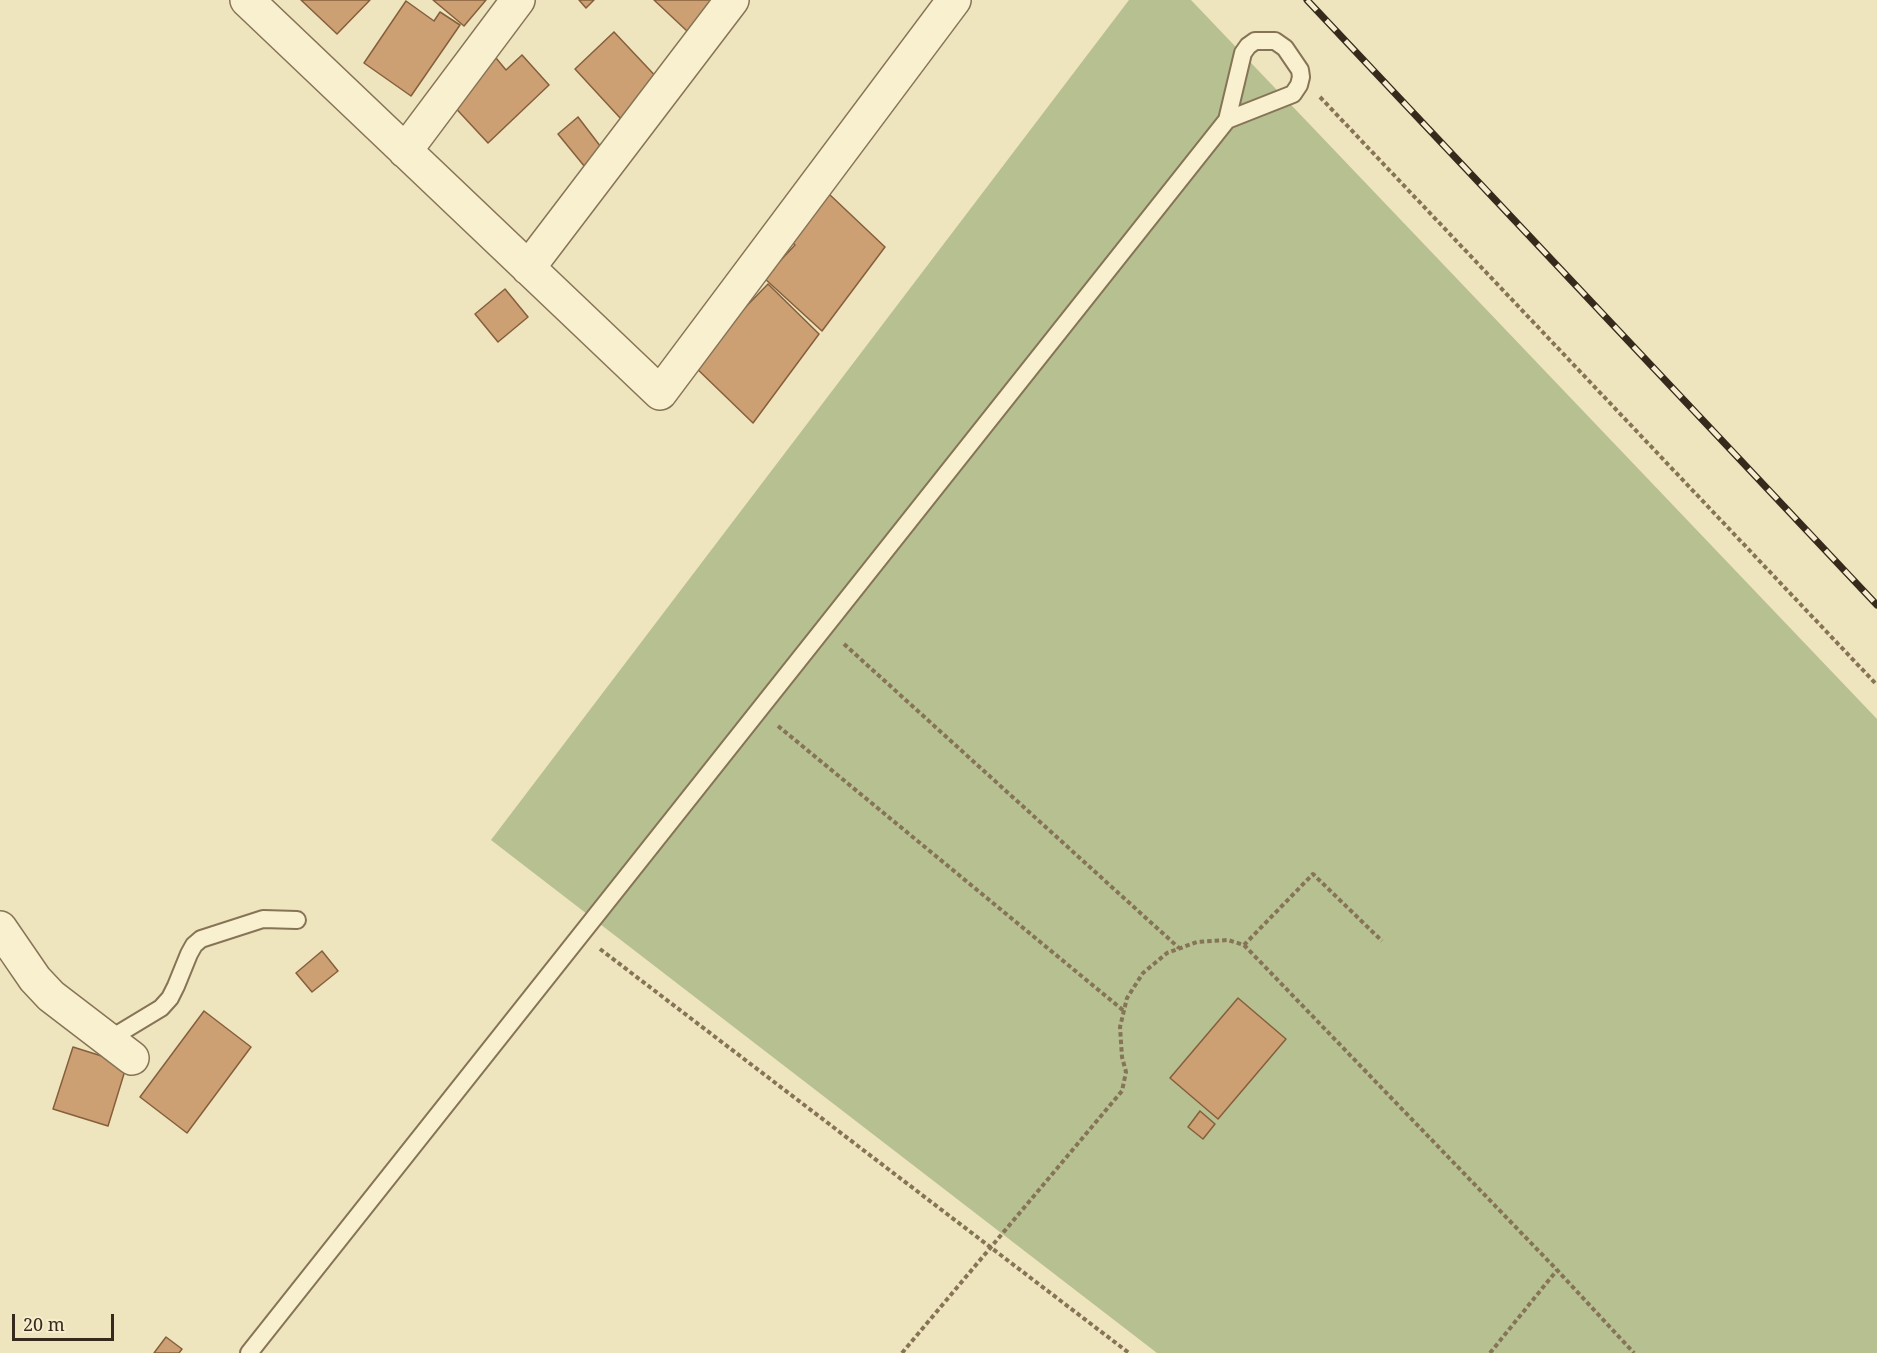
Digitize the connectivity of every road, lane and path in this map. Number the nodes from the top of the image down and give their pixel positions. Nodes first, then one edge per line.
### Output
1 (518, 0) edge
2 (732, 0) edge
3 (954, 0) edge
4 (264, 6) edge
5 (1301, 77) junction
6 (1227, 120) junction
7 (405, 151) junction
8 (528, 268) junction
9 (825, 627) junction
10 (1877, 685) edge
11 (759, 710) junction
12 (297, 920) dead end
13 (0, 928) edge
14 (581, 934) junction
15 (1382, 941) dead end
16 (1244, 945) junction
17 (1179, 948) junction
18 (1124, 1011) junction
19 (120, 1049) joint
20 (992, 1248) junction
21 (1557, 1270) junction
22 (249, 1353) edge
23 (902, 1353) edge
24 (1130, 1353) edge
25 (1490, 1353) edge
26 (1634, 1353) edge

1 - 7 street
2 - 8 street
3 - 8 street
4 - 7 street
5 - 6 lane
5 - 6 lane
5 - 10 path
6 - 9 lane
7 - 8 street
9 - 11 lane
9 - 17 path
11 - 14 lane
11 - 18 path
12 - 19 lane
13 - 19 street
14 - 20 path
14 - 22 lane
15 - 16 path
16 - 17 path
16 - 21 path
17 - 18 path
18 - 20 path
20 - 23 path
20 - 24 path
21 - 25 path
21 - 26 path

